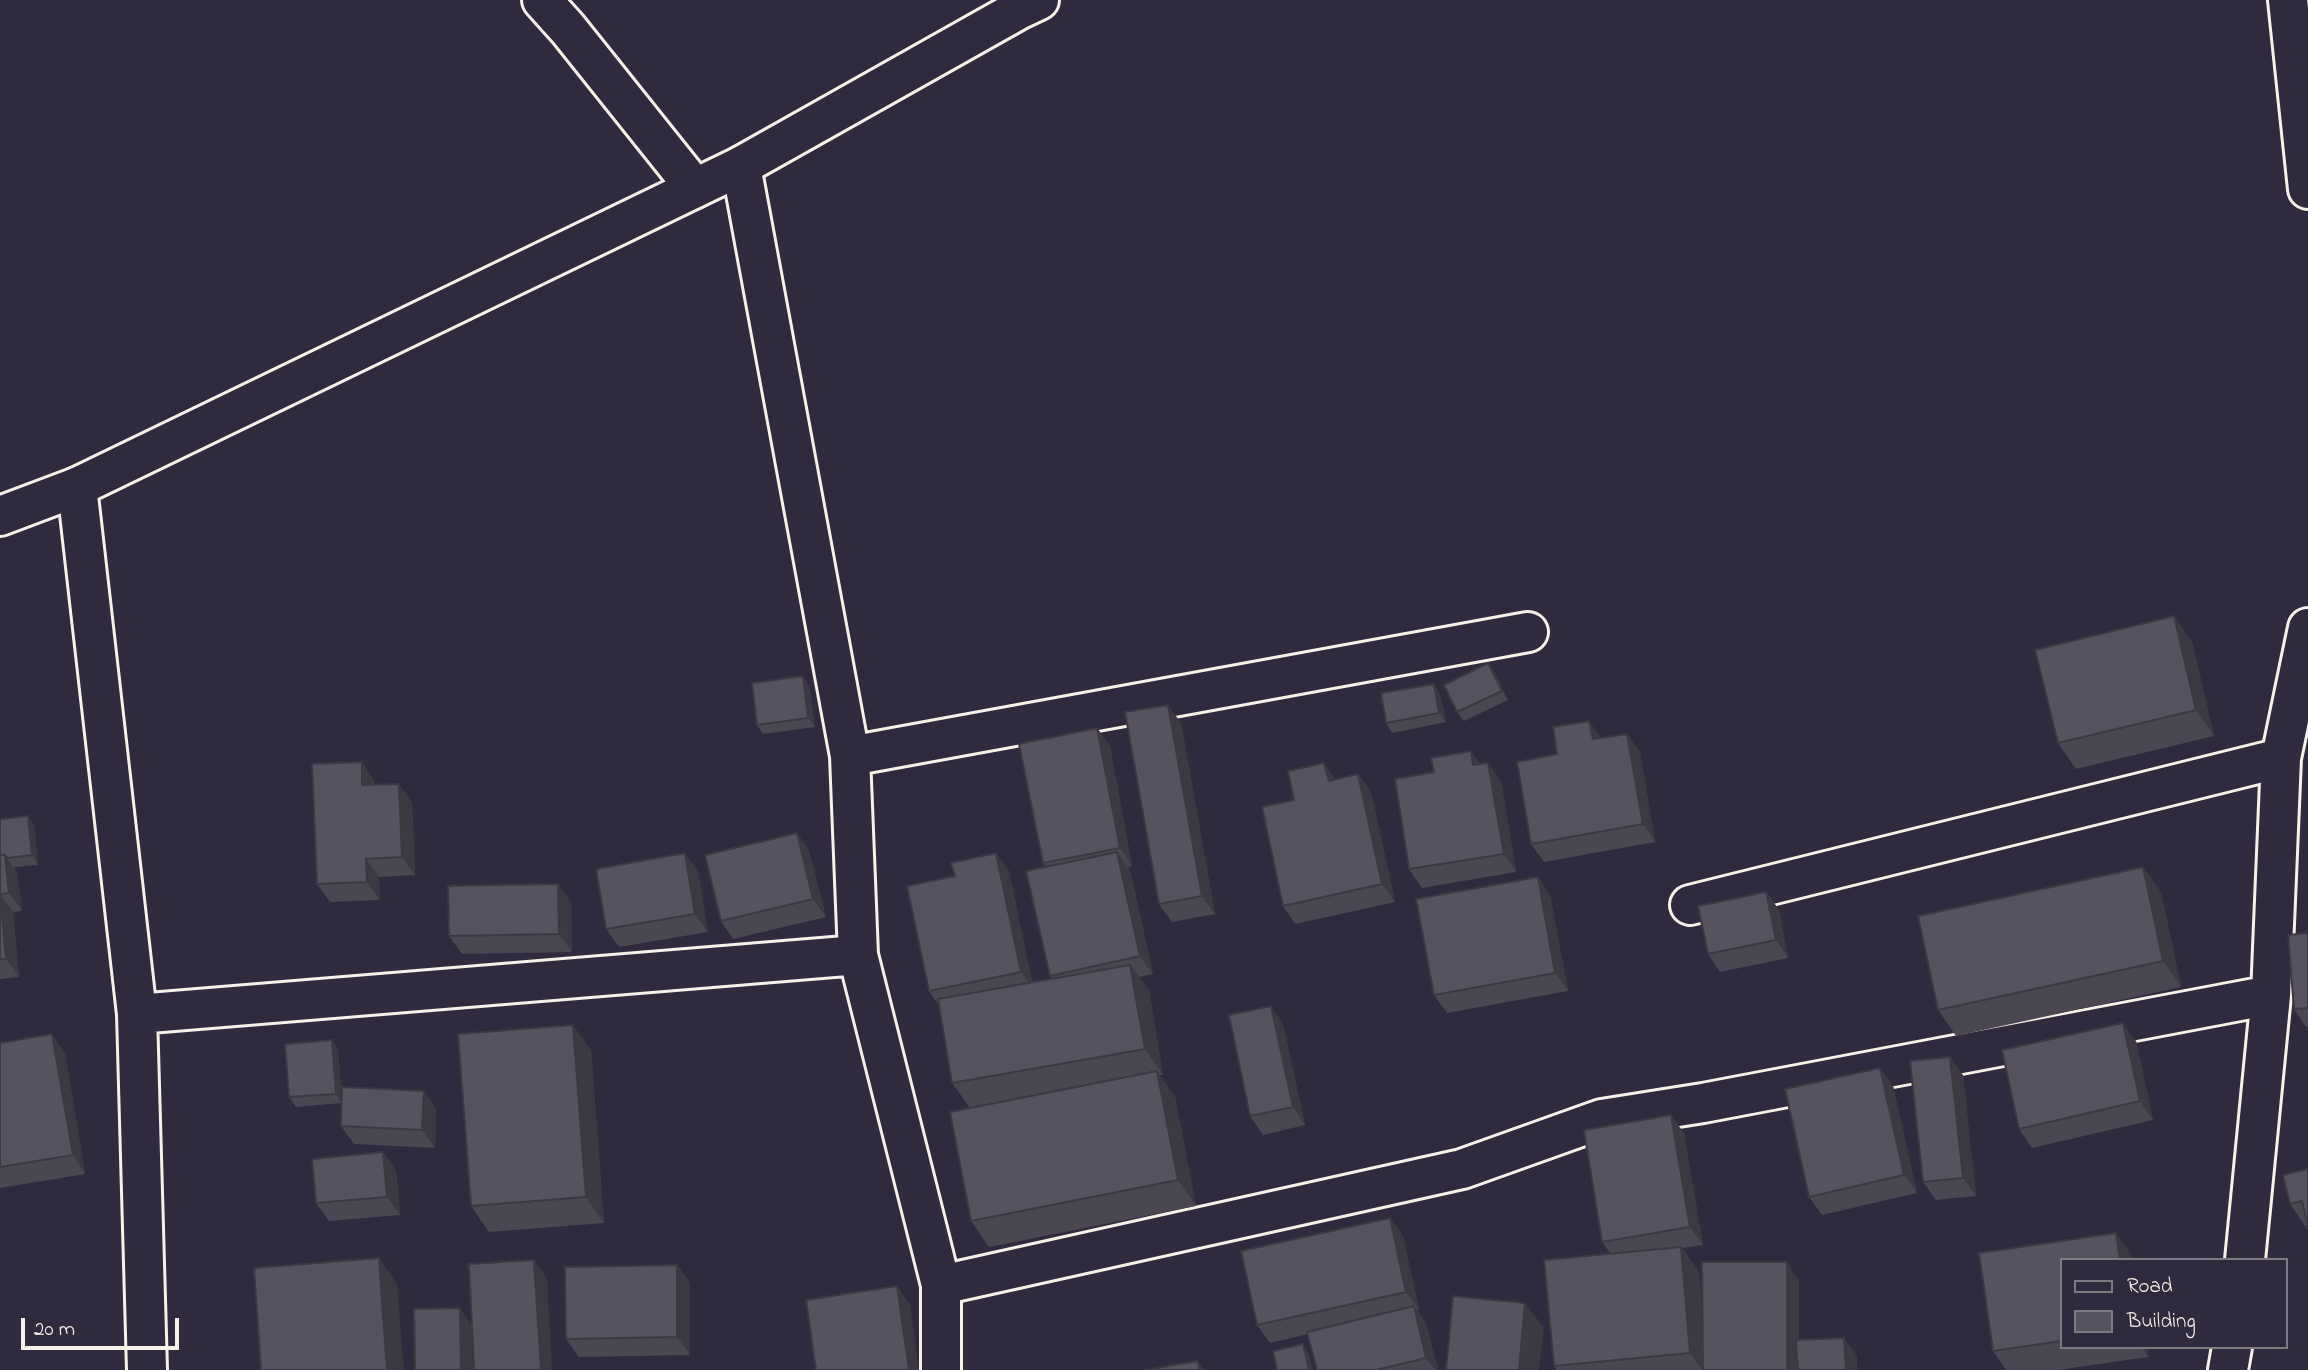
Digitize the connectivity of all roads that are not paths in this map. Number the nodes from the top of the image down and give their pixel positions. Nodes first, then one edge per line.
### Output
1 (542, 0) edge
2 (2288, 0) edge
3 (1026, 3) edge
4 (741, 166) junction
5 (695, 188) junction
6 (2308, 189) edge
7 (77, 487) junction
8 (0, 516) edge
9 (2308, 628) edge
10 (1528, 632) dead end
11 (850, 756) junction
12 (2281, 758) junction
13 (1690, 905) dead end
14 (858, 956) junction
15 (2271, 995) junction
16 (136, 1014) junction
17 (2245, 1258) edge
18 (941, 1285) junction
19 (2232, 1349) edge
20 (148, 1370) edge
21 (941, 1370) edge
22 (2228, 1370) edge

1 - 5 street
2 - 6 street
3 - 4 street
4 - 5 street
4 - 11 street
5 - 7 street
7 - 8 street
7 - 16 street
9 - 12 street
10 - 11 street
11 - 14 street
12 - 13 street
12 - 15 street
14 - 16 street
14 - 18 street
15 - 17 street
15 - 18 street
16 - 20 street
18 - 21 street
19 - 22 street

